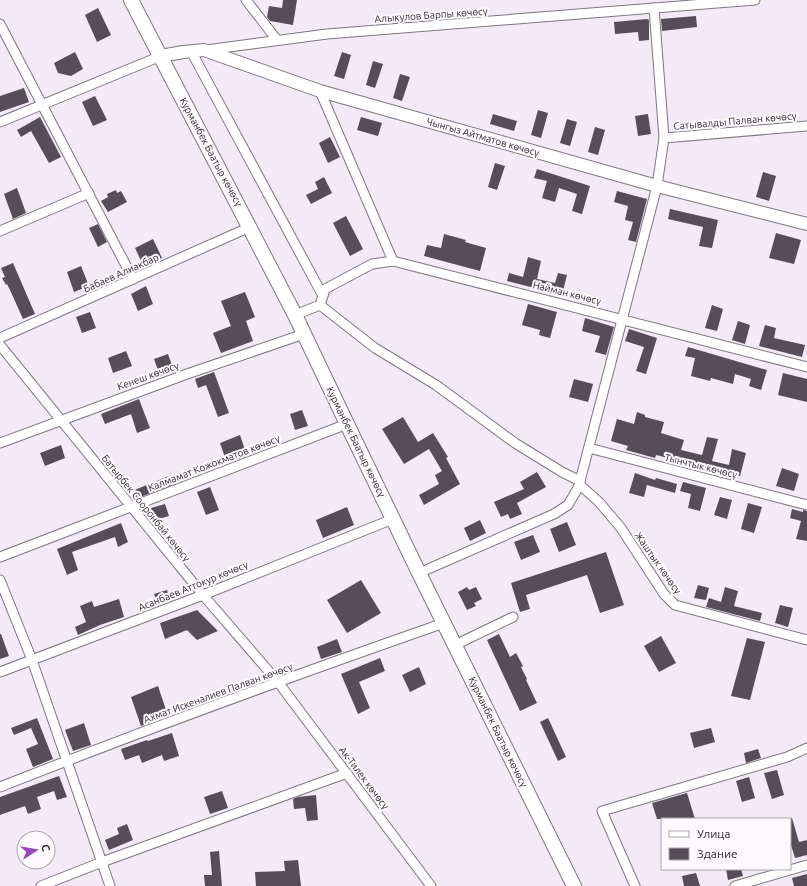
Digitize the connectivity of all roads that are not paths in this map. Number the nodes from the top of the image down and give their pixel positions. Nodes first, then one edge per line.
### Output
1 (131, 0) edge
2 (246, 0) edge
3 (755, 0) edge
4 (654, 8) junction
5 (0, 24) edge
6 (277, 40) junction
7 (204, 50) junction
8 (191, 51) junction
9 (161, 56) junction
10 (320, 91) junction
11 (43, 104) junction
12 (0, 122) edge
13 (807, 126) edge
14 (664, 138) junction
15 (657, 186) junction
16 (89, 193) junction
17 (807, 224) edge
18 (250, 227) junction
19 (0, 231) edge
20 (393, 261) junction
21 (133, 279) junction
22 (322, 297) junction
23 (296, 315) junction
24 (621, 319) junction
25 (304, 334) junction
26 (0, 338) edge
27 (0, 346) edge
28 (807, 367) edge
29 (61, 420) junction
30 (347, 424) junction
31 (0, 443) edge
32 (589, 448) junction
33 (580, 483) junction
34 (807, 505) edge
35 (131, 506) junction
36 (393, 519) junction
37 (0, 556) edge
38 (419, 573) junction
39 (0, 580) edge
40 (203, 595) junction
41 (513, 617) dead end
42 (444, 623) junction
43 (807, 640) edge
44 (455, 645) junction
45 (32, 660) junction
46 (0, 672) edge
47 (278, 682) junction
48 (807, 748) edge
49 (66, 761) junction
50 (347, 773) junction
51 (0, 787) edge
52 (102, 862) junction
53 (807, 865) edge
54 (790, 870) edge
55 (791, 870) edge
56 (41, 886) edge
57 (110, 886) edge
58 (428, 886) edge
59 (574, 886) edge
60 (635, 886) edge
61 (735, 886) edge

1 - 9 highway, Курманбек Баатыр көчөсү
2 - 6 street
3 - 4 street, Алыкулов Барпы көчөсү
4 - 6 street, Алыкулов Барпы көчөсү
4 - 14 street
5 - 11 street
6 - 7 street, Алыкулов Барпы көчөсү
7 - 8 main road, Чынгыз Айтматов көчөсү
7 - 10 main road, Чынгыз Айтматов көчөсү
8 - 9 main road, Чынгыз Айтматов көчөсү
8 - 22 street
9 - 11 street
9 - 18 highway, Курманбек Баатыр көчөсү
10 - 15 main road, Чынгыз Айтматов көчөсү
10 - 20 street
11 - 12 street
11 - 16 street
13 - 14 street, Сатывалды Палван көчөсү
14 - 15 street
15 - 17 main road, Чынгыз Айтматов көчөсү
15 - 24 street
16 - 19 street
16 - 21 street
18 - 21 street, Бабаев Алиакбар
18 - 23 highway, Курманбек Баатыр көчөсү
20 - 22 street, Найман көчөсү
20 - 24 street, Найман көчөсү
21 - 26 street, Бабаев Алиакбар
22 - 23 street, Найман көчөсү
22 - 33 street, Жаштык көчөсү
23 - 25 highway, Курманбек Баатыр көчөсү
24 - 28 street, Найман көчөсү
24 - 32 street
25 - 29 street, Кенеш көчөсү
25 - 30 highway, Курманбек Баатыр көчөсү
27 - 29 street, Батырбек Сооронбай көчөсү
29 - 31 street, Кенеш көчөсү
29 - 35 street, Батырбек Сооронбай көчөсү
30 - 35 street, Калмамат Кожокматов көчөсү
30 - 36 highway, Курманбек Баатыр көчөсү
32 - 33 street
32 - 34 street, Тынчтык көчөсү
33 - 38 street
33 - 43 street, Жаштык көчөсү
35 - 37 street, Калмамат Кожокматов көчөсү
35 - 40 street, Батырбек Сооронбай көчөсү
36 - 38 highway, Курманбек Баатыр көчөсү
36 - 40 street, Асанбаев Аттокур көчөсү
38 - 42 highway, Курманбек Баатыр көчөсү
39 - 45 street
40 - 45 street, Асанбаев Аттокур көчөсү
40 - 47 street, Батырбек Сооронбай көчөсү
41 - 44 street
42 - 44 highway, Курманбек Баатыр көчөсү
42 - 47 street, Ахмат Искеналиев Палван көчөсү
44 - 59 highway, Курманбек Баатыр көчөсү
45 - 46 street, Асанбаев Аттокур көчөсү
45 - 49 street
47 - 49 street, Ахмат Искеналиев Палван көчөсү
47 - 50 street, Ак-Тилек көчөсү
48 - 60 street
49 - 51 street, Ахмат Искеналиев Палван көчөсү
49 - 52 street
50 - 52 street
50 - 58 street, Ак-Тилек көчөсү
52 - 56 street
52 - 57 street
53 - 55 street
54 - 61 street

